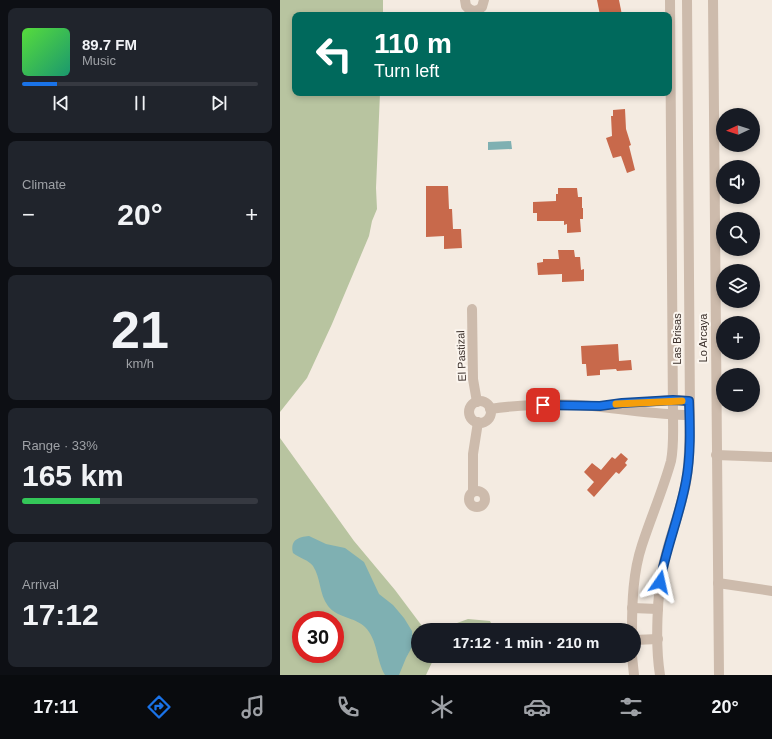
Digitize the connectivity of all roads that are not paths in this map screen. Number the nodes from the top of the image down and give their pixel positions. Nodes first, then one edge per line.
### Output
1 (465, 0) edge
2 (484, 0) edge
3 (670, 0) edge
4 (687, 0) edge
5 (713, 0) edge
6 (472, 12) edge
7 (474, 12) edge
8 (670, 12) edge
9 (688, 60) junction
10 (672, 61) edge
11 (672, 75) edge
12 (688, 75) junction
13 (670, 96) edge
14 (472, 309) dead end
15 (673, 400) junction
16 (689, 401) junction
17 (477, 402) junction
18 (600, 406) junction
19 (490, 409) junction
20 (673, 415) junction
21 (690, 415) junction
22 (478, 422) junction
23 (716, 455) junction
24 (772, 457) edge
25 (473, 491) dead end
26 (718, 584) junction
27 (772, 591) edge
28 (632, 608) junction
29 (658, 608) junction
30 (632, 623) edge
31 (658, 639) junction
32 (641, 640) edge
33 (633, 663) edge
34 (634, 675) edge
35 (660, 675) edge
36 (719, 675) edge

1 - 6 street
2 - 7 street
3 - 8 street, Las Brisas
4 - 9 street, Las Brisas
5 - 23 street, Lo Arcaya
9 - 10 street
9 - 12 street, Las Brisas
11 - 12 street
12 - 16 street, Las Brisas
13 - 15 street, Las Brisas
14 - 17 street, El Pastizal
15 - 16 street
15 - 18 street
15 - 20 street, Las Brisas
16 - 21 street, Las Brisas
17 - 19 street
17 - 22 street
18 - 19 street
18 - 20 street
19 - 22 street
20 - 21 street
20 - 28 street, Las Brisas
21 - 29 street, Las Brisas
22 - 25 street
23 - 24 street
23 - 26 street, Lo Arcaya
26 - 27 street
26 - 36 street, Lo Arcaya
28 - 29 street
28 - 30 street, Las Brisas
29 - 31 street, Las Brisas
31 - 32 street
31 - 35 street, Las Brisas
33 - 34 street

